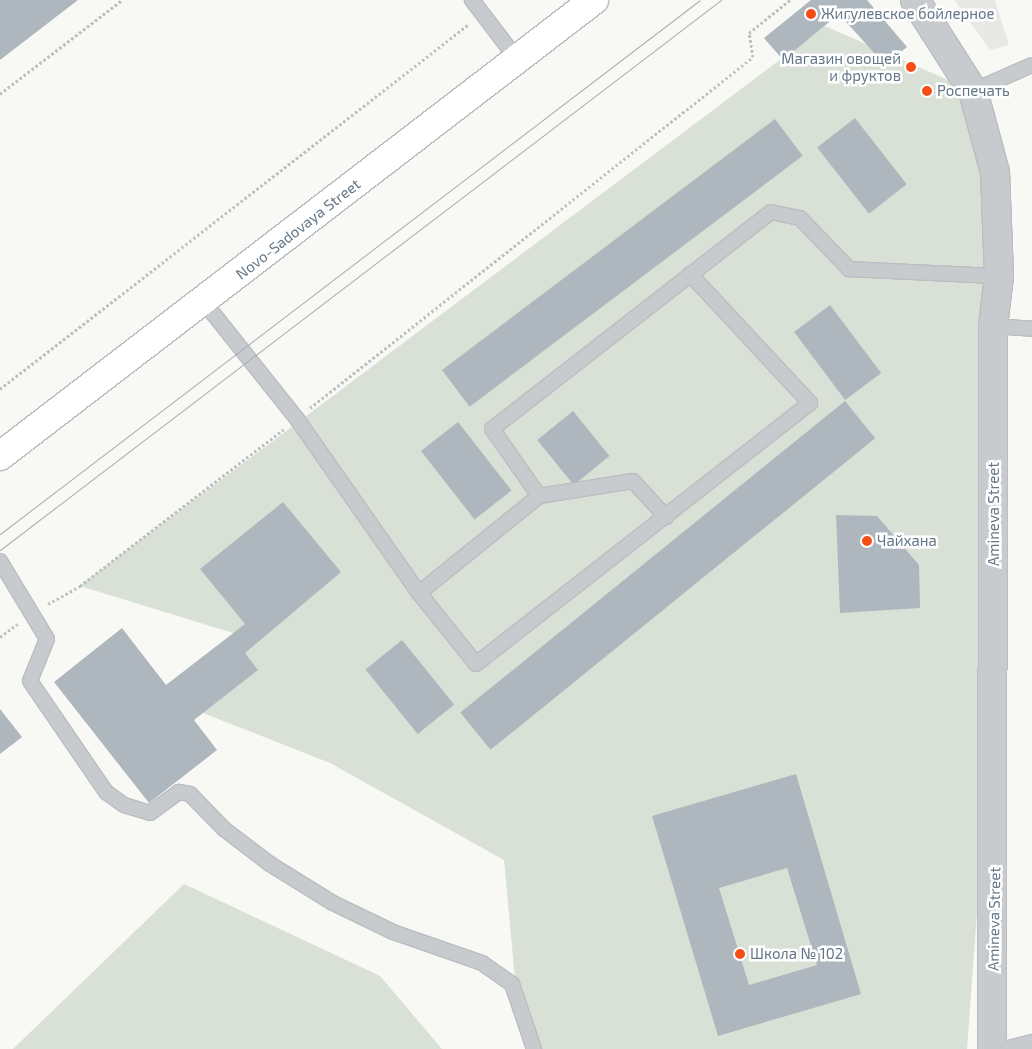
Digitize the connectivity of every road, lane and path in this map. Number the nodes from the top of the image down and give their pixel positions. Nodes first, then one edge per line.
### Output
1 (122, 0) edge
2 (472, 0) edge
3 (594, 0) edge
4 (790, 0) edge
5 (915, 0) edge
6 (482, 12) junction
7 (517, 59) junction
8 (1032, 66) edge
9 (973, 91) junction
10 (0, 94) edge
11 (690, 274) junction
12 (999, 276) junction
13 (204, 302) junction
14 (993, 326) junction
15 (1032, 329) edge
16 (0, 389) edge
17 (297, 418) junction
18 (0, 456) edge
19 (540, 496) junction
20 (666, 517) junction
21 (0, 561) edge
22 (80, 586) dead end
23 (419, 593) junction
24 (1032, 1042) edge
25 (534, 1049) edge
26 (992, 1049) edge
27 (1004, 1049) edge

1 - 10 path
2 - 6 lane
3 - 7 main road, Novo-Sadovaya Street
4 - 17 path
5 - 9 street, Amineva Street
6 - 7 lane
6 - 16 path
7 - 13 main road, Novo-Sadovaya Street
8 - 9 lane
9 - 12 street, Amineva Street
11 - 12 lane
11 - 19 lane
11 - 20 lane
12 - 14 street, Amineva Street
13 - 17 lane
13 - 18 main road, Novo-Sadovaya Street
14 - 15 lane
14 - 26 street, Amineva Street
17 - 22 path
17 - 23 lane
19 - 20 lane
19 - 23 lane
20 - 23 lane
21 - 25 lane
24 - 27 lane

